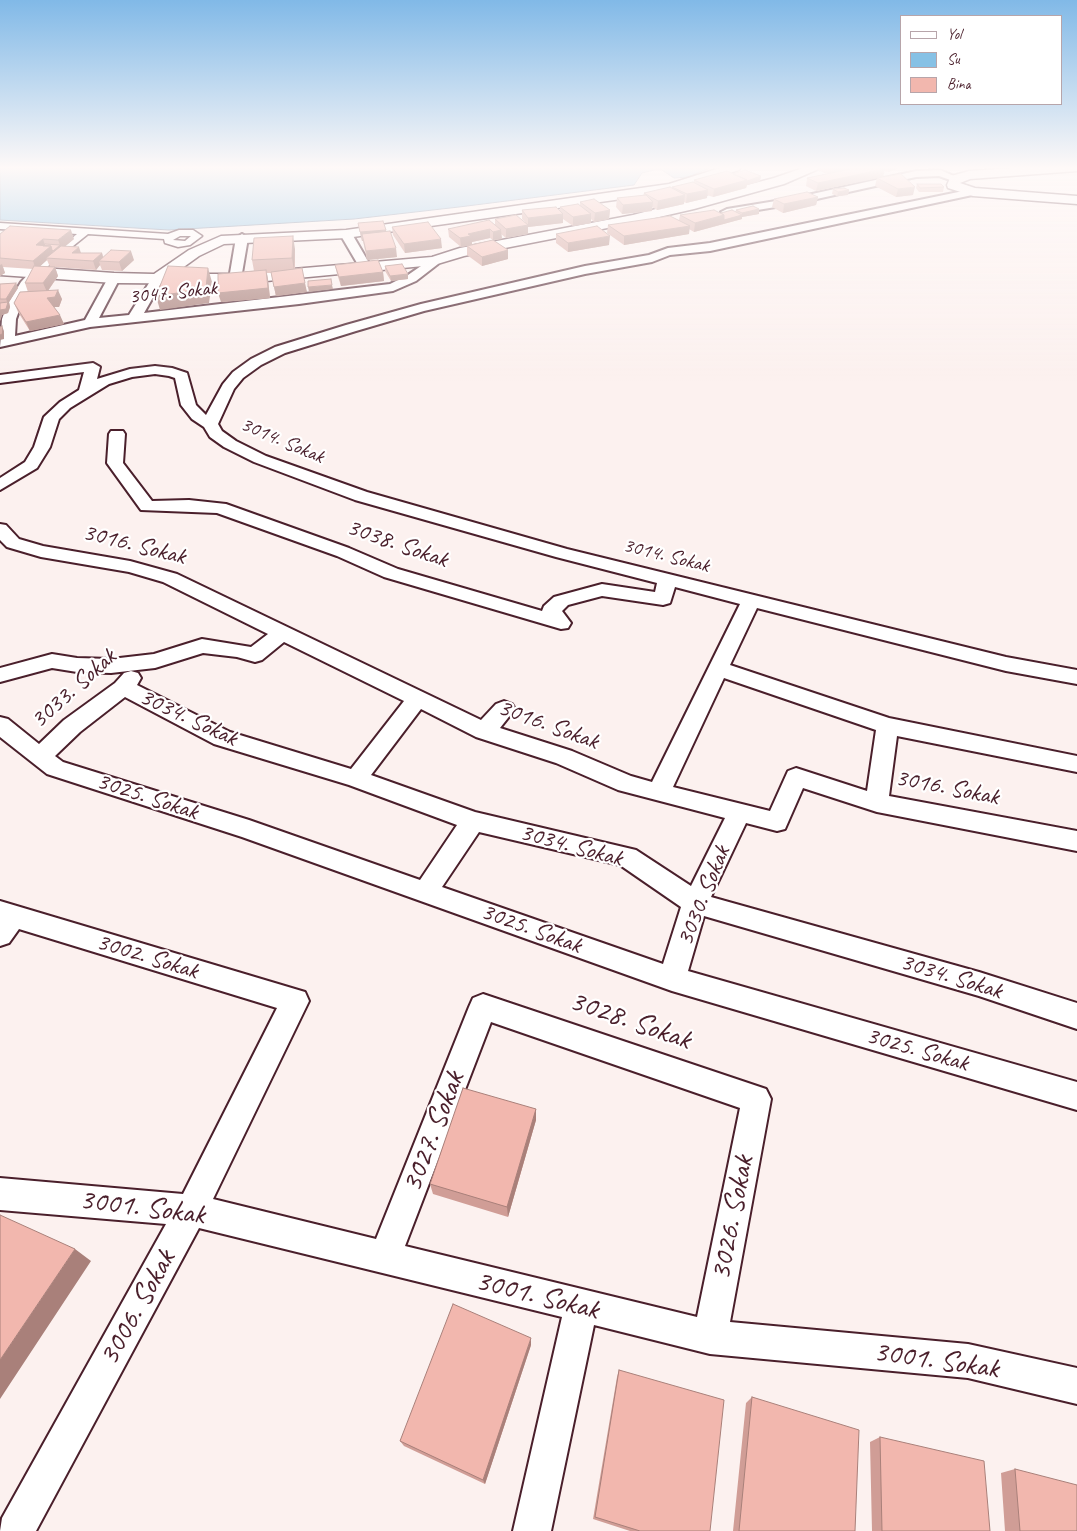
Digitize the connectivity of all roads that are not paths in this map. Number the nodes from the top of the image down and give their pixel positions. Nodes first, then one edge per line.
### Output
1 (77, 238) edge
2 (240, 238) edge
3 (242, 238) edge
4 (349, 238) edge
5 (527, 238) edge
6 (747, 238) edge
7 (668, 252) junction
8 (434, 261) junction
9 (366, 268) junction
10 (0, 270) edge
11 (37, 272) junction
12 (114, 278) junction
13 (158, 278) junction
14 (235, 278) junction
15 (499, 279) dead end
16 (14, 305) junction
17 (0, 306) edge
18 (134, 318) junction
19 (90, 323) junction
20 (4, 324) edge
21 (4, 342) edge
22 (0, 379) edge
23 (86, 392) junction
24 (210, 424) junction
25 (117, 434) dead end
26 (0, 485) edge
27 (0, 529) edge
28 (667, 579) junction
29 (752, 599) junction
30 (283, 633) junction
31 (146, 662) junction
32 (719, 670) junction
33 (0, 675) edge
34 (1077, 677) edge
35 (122, 688) junction
36 (417, 700) junction
37 (504, 709) dead end
38 (0, 725) edge
39 (887, 726) junction
40 (484, 731) junction
41 (39, 757) junction
42 (1077, 764) edge
43 (356, 779) junction
44 (658, 793) junction
45 (877, 803) junction
46 (739, 814) junction
47 (473, 821) junction
48 (1077, 841) edge
49 (426, 891) junction
50 (695, 903) junction
51 (4, 921) edge
52 (672, 979) junction
53 (295, 1001) joint
54 (483, 1007) joint
55 (1077, 1016) edge
56 (1077, 1096) edge
57 (756, 1100) joint
58 (0, 1194) edge
59 (191, 1210) junction
60 (385, 1257) junction
61 (581, 1307) junction
62 (710, 1337) junction
63 (1077, 1386) edge
64 (15, 1531) edge
65 (532, 1531) edge

1 - 11 street
2 - 13 street
3 - 14 street
4 - 9 street
5 - 8 street
6 - 7 street, 3014. Sokak
7 - 15 street
7 - 24 street, 3014. Sokak
8 - 9 street
8 - 18 street, 3047. Sokak
9 - 14 street
10 - 11 street
11 - 12 street
11 - 16 street
12 - 13 street
12 - 19 street
13 - 14 street
13 - 18 street
16 - 17 street
16 - 20 street
18 - 19 street, 3047. Sokak
19 - 21 street, 3047. Sokak
20 - 21 street
22 - 23 street
23 - 24 street
23 - 26 street
24 - 28 street, 3014. Sokak
25 - 28 street, 3038. Sokak
27 - 30 street, 3016. Sokak
28 - 29 street, 3014. Sokak
29 - 32 street
29 - 34 street, 3014. Sokak
30 - 31 street
30 - 36 street, 3016. Sokak
31 - 33 street
31 - 35 street, 3033. Sokak
32 - 39 street
32 - 44 street
35 - 41 street, 3033. Sokak
35 - 43 street, 3034. Sokak
36 - 40 street, 3016. Sokak
36 - 43 street
37 - 40 street
38 - 41 street, 3025. Sokak
39 - 42 street
39 - 45 street
40 - 44 street, 3016. Sokak
41 - 49 street, 3025. Sokak
43 - 47 street, 3034. Sokak
44 - 46 street, 3016. Sokak
45 - 46 street, 3016. Sokak
45 - 48 street, 3016. Sokak
46 - 50 street, 3030. Sokak
47 - 49 street
47 - 50 street, 3034. Sokak
49 - 52 street, 3025. Sokak
50 - 52 street, 3030. Sokak
50 - 55 street, 3034. Sokak
51 - 53 street, 3002. Sokak
52 - 56 street, 3025. Sokak
53 - 59 street, 3006. Sokak
54 - 57 street, 3028. Sokak
54 - 60 street, 3027. Sokak
57 - 62 street, 3026. Sokak
58 - 59 street, 3001. Sokak
59 - 60 street, 3001. Sokak
59 - 64 street, 3006. Sokak
60 - 61 street, 3001. Sokak
61 - 62 street, 3001. Sokak
61 - 65 street
62 - 63 street, 3001. Sokak

